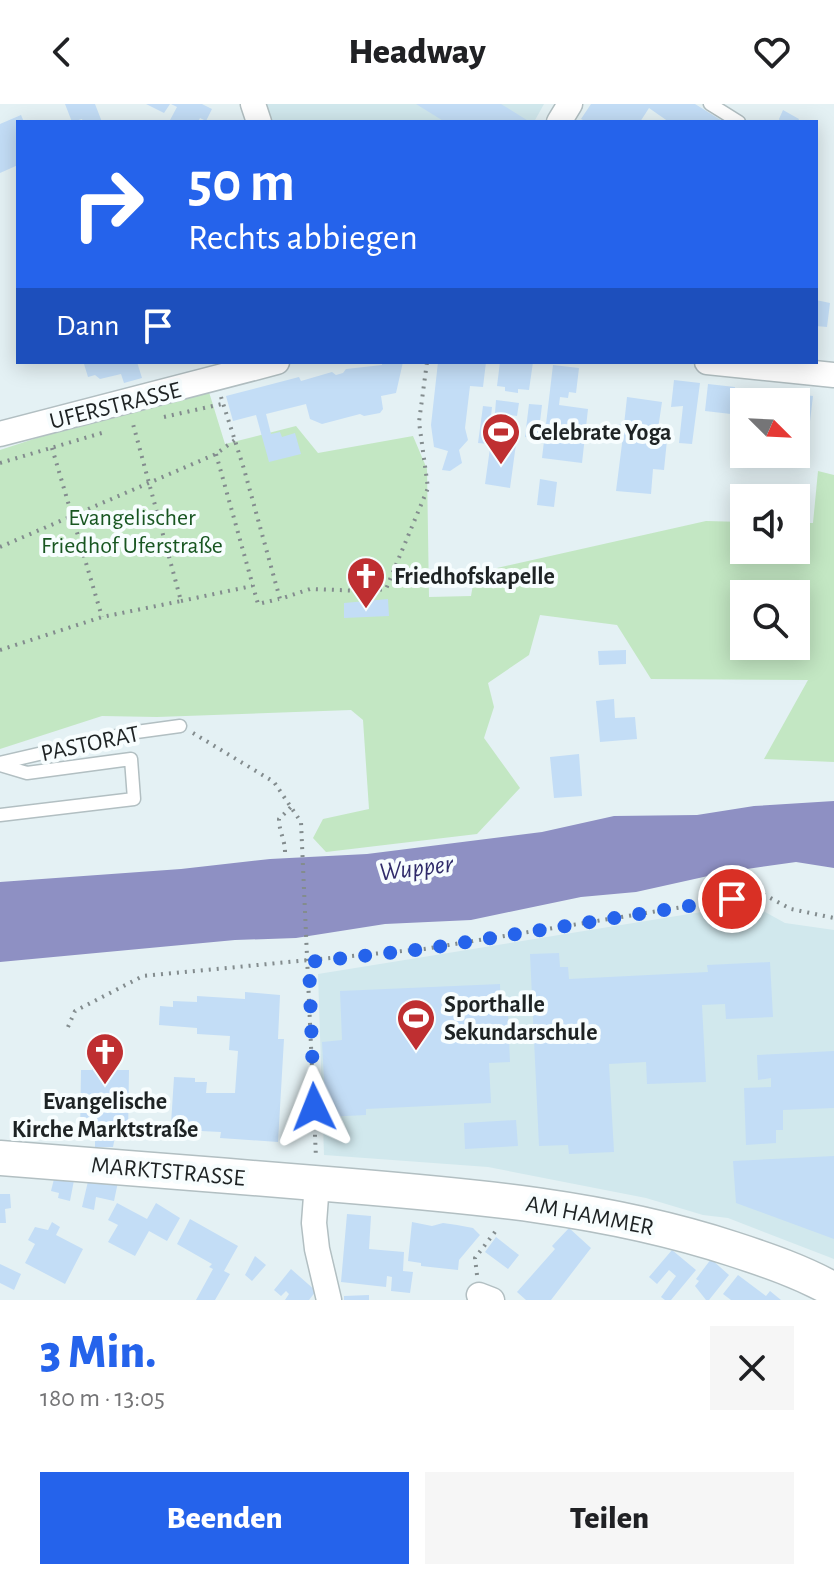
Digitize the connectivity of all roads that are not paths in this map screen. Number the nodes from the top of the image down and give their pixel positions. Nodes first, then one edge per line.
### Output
1 (710, 104) edge
2 (736, 120) edge
3 (270, 364) edge
4 (727, 364) edge
5 (834, 375) edge
6 (0, 434) edge
7 (180, 726) road end
8 (0, 764) edge
9 (0, 815) edge
10 (0, 1158) edge
11 (326, 1184) junction
12 (834, 1290) edge
13 (329, 1300) edge

1 - 2 lane
3 - 6 street, UFERSTRASSE
4 - 5 street
7 - 8 lane, PASTORAT
8 - 9 lane
10 - 11 main road, MARKTSTRASSE
11 - 12 main road, AM HAMMER
11 - 13 street

